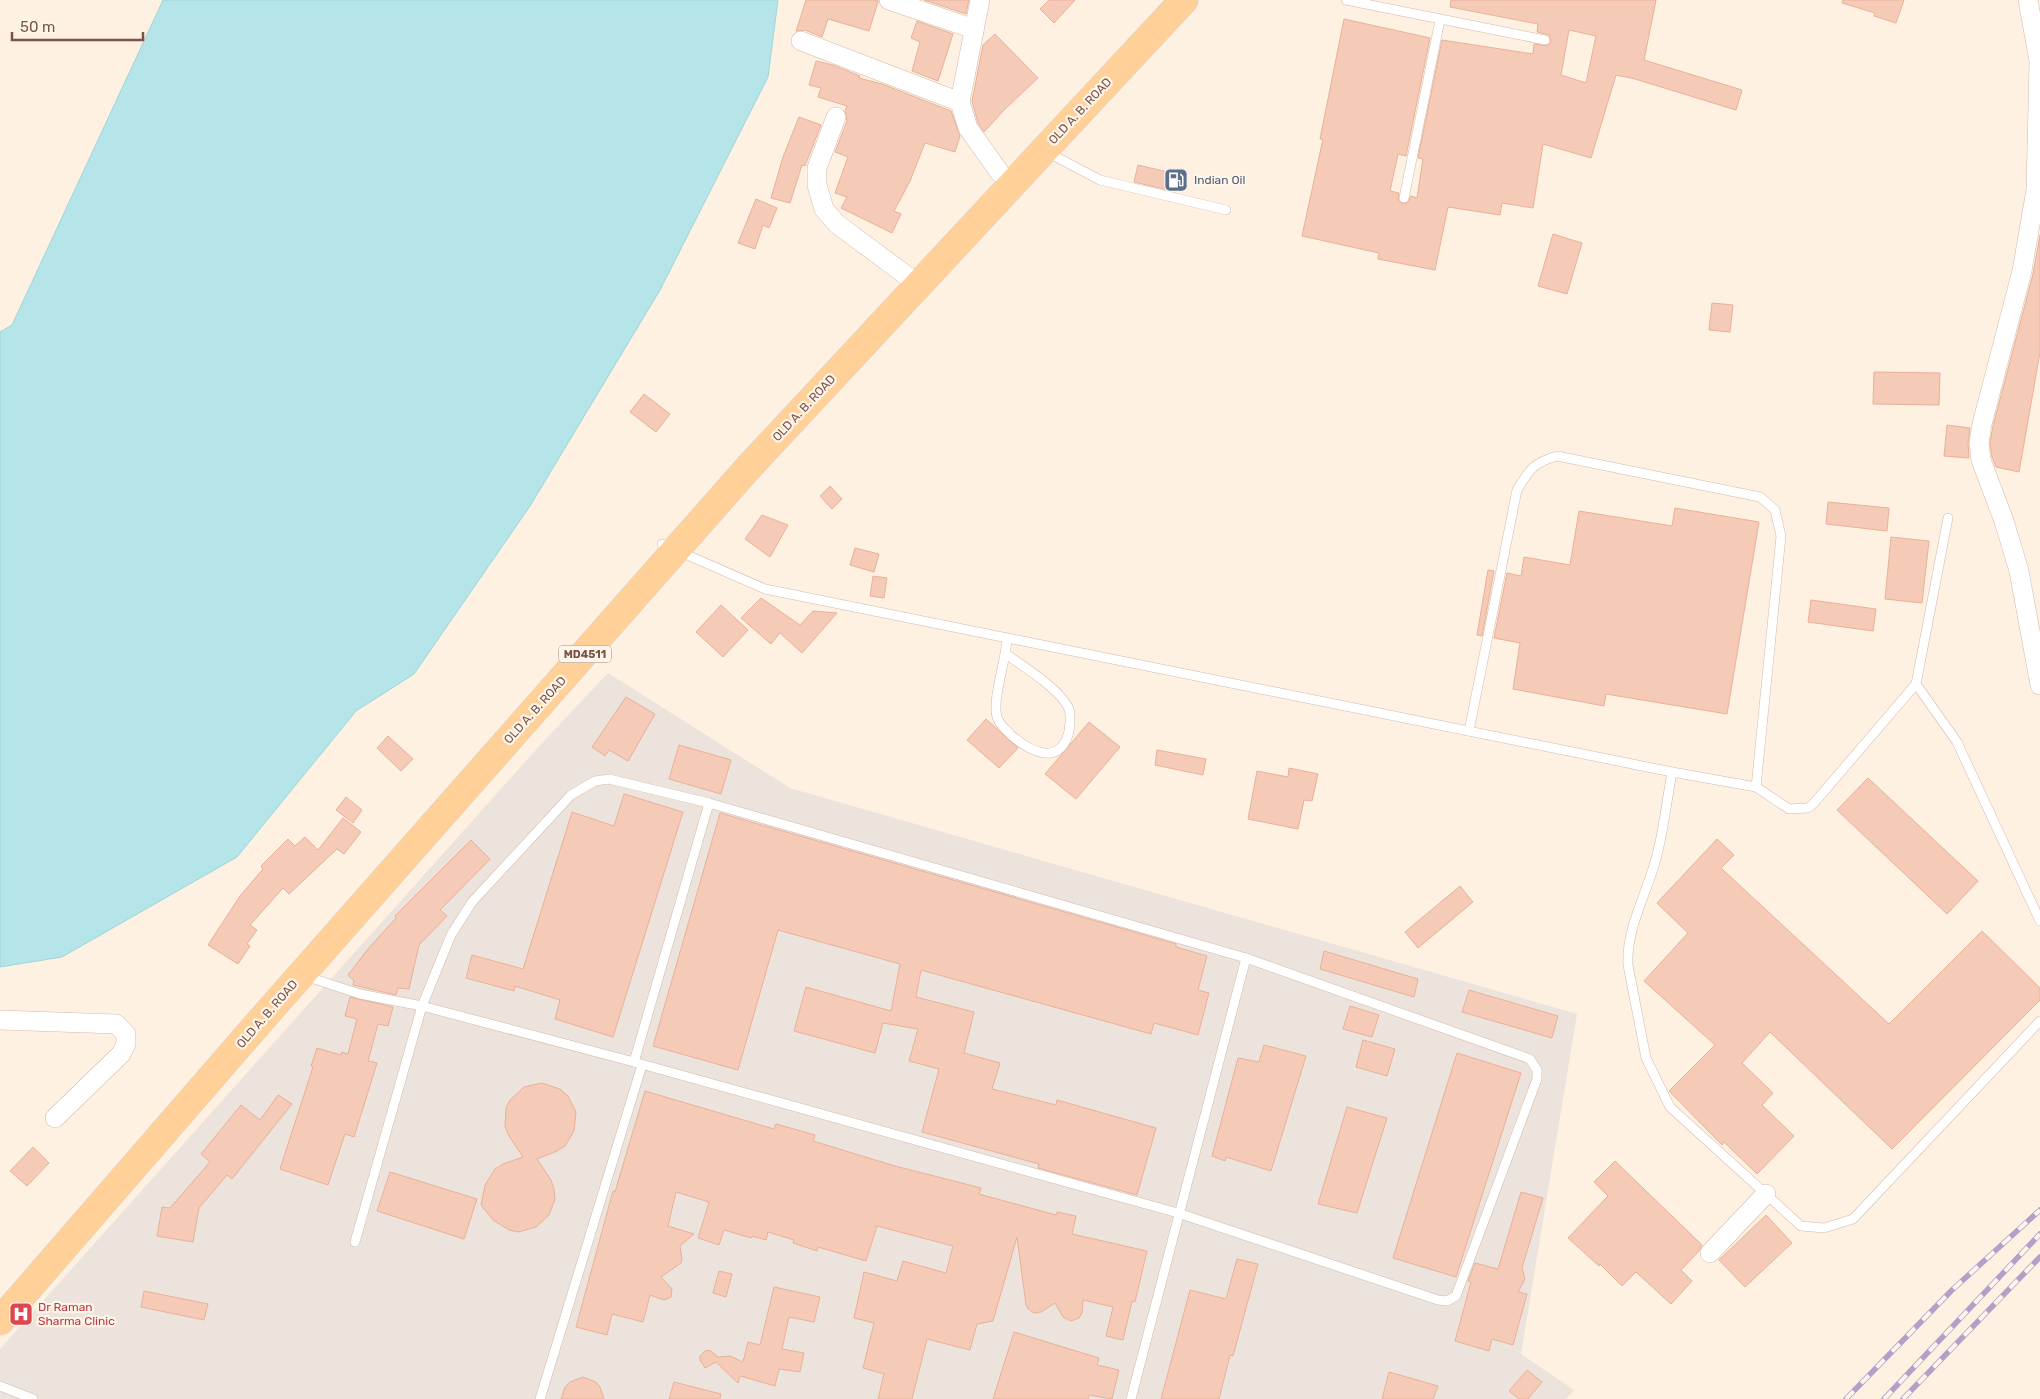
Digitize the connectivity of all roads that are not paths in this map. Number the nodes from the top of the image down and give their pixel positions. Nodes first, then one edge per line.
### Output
1 (889, 0) edge
2 (980, 0) edge
3 (1159, 0) edge
4 (1184, 0) edge
5 (1346, 0) edge
6 (2028, 0) edge
7 (1440, 20) junction
8 (974, 29) junction
9 (1545, 40) dead end
10 (801, 41) dead end
11 (960, 102) junction
12 (836, 117) dead end
13 (1044, 150) junction
14 (1000, 173) junction
15 (1404, 198) dead end
16 (1226, 210) dead end
17 (907, 276) junction
18 (1948, 518) dead end
19 (669, 547) junction
20 (1007, 639) junction
21 (1006, 654) junction
22 (1916, 684) junction
23 (2040, 686) edge
24 (1469, 731) junction
25 (1672, 772) junction
26 (1756, 787) junction
27 (709, 803) junction
28 (2040, 921) edge
29 (1246, 958) junction
30 (301, 975) junction
31 (422, 1006) junction
32 (0, 1020) edge
33 (2040, 1021) edge
34 (638, 1063) junction
35 (55, 1118) dead end
36 (1766, 1194) junction
37 (1178, 1213) junction
38 (355, 1242) dead end
39 (1710, 1253) dead end
40 (0, 1294) edge
41 (0, 1321) edge
42 (0, 1386) edge
43 (33, 1399) edge
44 (540, 1399) edge
45 (1131, 1399) edge

1 - 8 street
2 - 8 street
3 - 14 main road, OLD A. B. ROAD / MD4511
4 - 13 main road, OLD A. B. ROAD / MD4511
5 - 7 lane
6 - 23 street
7 - 9 lane
7 - 15 lane
8 - 11 street
10 - 11 street
11 - 14 street
12 - 17 street
13 - 16 lane
13 - 19 main road, OLD A. B. ROAD / MD4511
14 - 17 main road, OLD A. B. ROAD / MD4511
17 - 19 main road, OLD A. B. ROAD / MD4511
18 - 22 lane
19 - 20 lane
19 - 30 main road, OLD A. B. ROAD / MD4511
19 - 40 main road, OLD A. B. ROAD / MD4511
20 - 21 lane
20 - 24 lane
21 - 21 lane
22 - 26 lane
22 - 28 lane
24 - 25 lane
24 - 26 lane
25 - 26 lane
25 - 36 lane
27 - 29 lane
27 - 31 lane
27 - 34 lane
29 - 37 lane
29 - 37 lane
30 - 31 lane
30 - 41 main road, OLD A. B. ROAD / MD4511
31 - 34 lane
31 - 38 lane
32 - 35 street
33 - 36 lane
34 - 37 lane
34 - 44 lane
36 - 39 street
37 - 45 lane
42 - 43 lane

